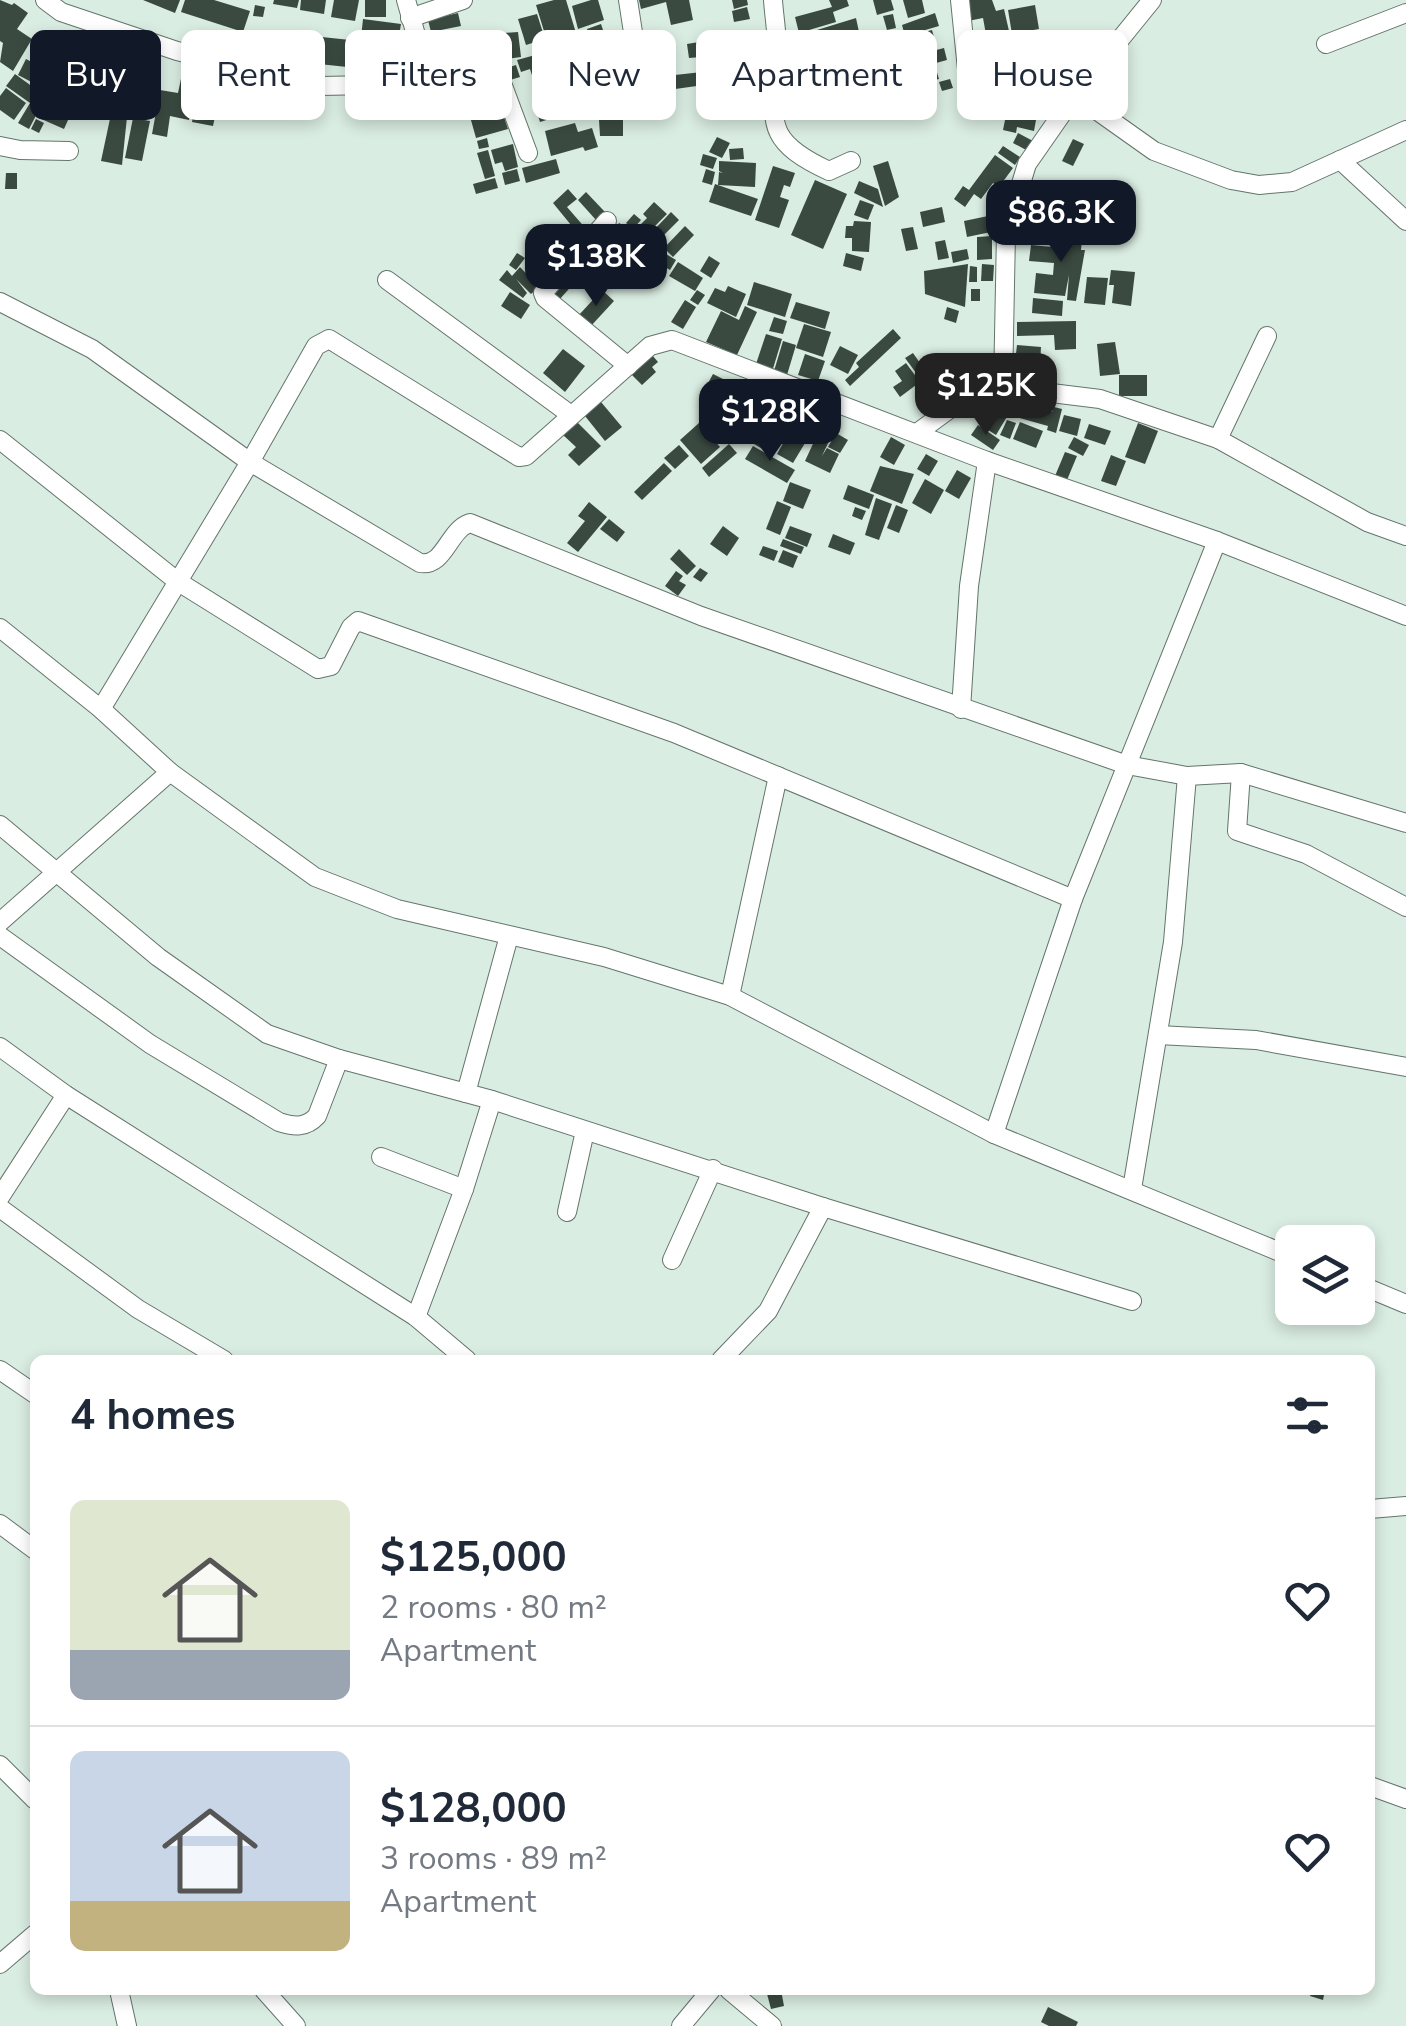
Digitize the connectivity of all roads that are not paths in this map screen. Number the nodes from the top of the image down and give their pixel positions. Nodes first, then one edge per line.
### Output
1 (45, 0) edge
2 (463, 0) edge
3 (628, 0) edge
4 (773, 0) edge
5 (960, 0) edge
6 (1152, 0) edge
7 (408, 9) edge
8 (1406, 13) edge
9 (633, 30) edge
10 (963, 30) edge
11 (1128, 30) edge
12 (1326, 44) dead end
13 (345, 86) edge
14 (512, 110) edge
15 (1058, 120) edge
16 (1110, 120) edge
17 (1406, 130) edge
18 (0, 146) edge
19 (69, 151) dead end
20 (528, 153) dead end
21 (1340, 160) junction
22 (850, 161) dead end
23 (607, 221) dead end
24 (1406, 221) edge
25 (387, 280) dead end
26 (0, 302) edge
27 (1267, 336) dead end
28 (628, 366) junction
29 (1003, 386) junction
30 (571, 415) junction
31 (917, 433) junction
32 (1218, 439) junction
33 (0, 440) edge
34 (988, 461) junction
35 (250, 462) junction
36 (1406, 536) edge
37 (1217, 541) junction
38 (178, 582) junction
39 (1406, 616) edge
40 (0, 628) edge
41 (101, 709) junction
42 (961, 709) junction
43 (1127, 765) junction
44 (170, 772) junction
45 (1241, 774) junction
46 (778, 776) junction
47 (1188, 776) junction
48 (1406, 823) edge
49 (0, 825) edge
50 (60, 872) junction
51 (1074, 899) junction
52 (1406, 907) edge
53 (0, 922) edge
54 (0, 936) edge
55 (509, 936) junction
56 (730, 996) junction
57 (1158, 1035) junction
58 (0, 1047) edge
59 (339, 1060) junction
60 (1406, 1067) edge
61 (66, 1094) junction
62 (466, 1094) junction
63 (492, 1100) junction
64 (585, 1131) junction
65 (994, 1134) junction
66 (381, 1157) dead end
67 (713, 1169) junction
68 (464, 1189) junction
69 (1132, 1190) junction
70 (0, 1197) edge
71 (824, 1207) junction
72 (0, 1208) edge
73 (567, 1212) dead end
74 (1275, 1250) edge
75 (672, 1260) dead end
76 (1375, 1291) edge
77 (1132, 1301) dead end
78 (1406, 1304) edge
79 (416, 1317) junction
80 (216, 1355) edge
81 (461, 1355) edge
82 (726, 1355) edge
83 (0, 1370) edge
84 (30, 1391) edge
85 (1406, 1506) edge
86 (1375, 1509) edge
87 (0, 1524) edge
88 (30, 1546) edge
89 (0, 1765) edge
90 (1375, 1788) edge
91 (30, 1795) edge
92 (1402, 1798) edge
93 (1406, 1816) edge
94 (30, 1940) edge
95 (0, 1964) edge
96 (120, 1995) edge
97 (272, 1995) edge
98 (707, 1995) edge
99 (735, 1995) edge
100 (128, 2026) edge
101 (296, 2026) edge
102 (681, 2026) edge
103 (772, 2026) edge

1 - 13 street
2 - 7 street
3 - 9 street
4 - 22 street
5 - 10 street
6 - 11 street
8 - 12 street
14 - 20 street
15 - 29 street
16 - 21 street
17 - 21 street
18 - 19 street
21 - 24 street
23 - 28 street
25 - 30 street
26 - 35 street
27 - 32 street
28 - 30 street
28 - 31 street
29 - 31 street
29 - 32 street
30 - 35 street
31 - 34 street
32 - 36 street
33 - 38 street
34 - 37 street
34 - 42 street
35 - 38 street
35 - 42 street
37 - 39 street
37 - 43 street
38 - 41 street
38 - 46 street
40 - 41 street
41 - 44 street
42 - 43 street
43 - 47 street
43 - 51 street
44 - 50 street
44 - 55 street
45 - 47 street
45 - 48 street
45 - 52 street
46 - 51 street
46 - 56 street
47 - 57 street
49 - 50 street
50 - 53 street
50 - 59 street
51 - 65 street
54 - 59 street
55 - 56 street
55 - 62 street
56 - 65 street
57 - 60 street
57 - 69 street
58 - 61 street
59 - 62 street
61 - 70 street
61 - 79 street
62 - 63 street
63 - 64 street
63 - 68 street
64 - 67 street
64 - 73 street
65 - 69 street
66 - 68 street
67 - 71 street
67 - 75 street
68 - 79 street
69 - 74 street
71 - 77 street
71 - 82 street
72 - 80 street
76 - 78 street
79 - 81 street
83 - 84 street
85 - 86 street
87 - 88 street
89 - 91 street
90 - 92 street
92 - 93 street
94 - 95 street
96 - 100 street
97 - 101 street
98 - 102 street
99 - 103 street

